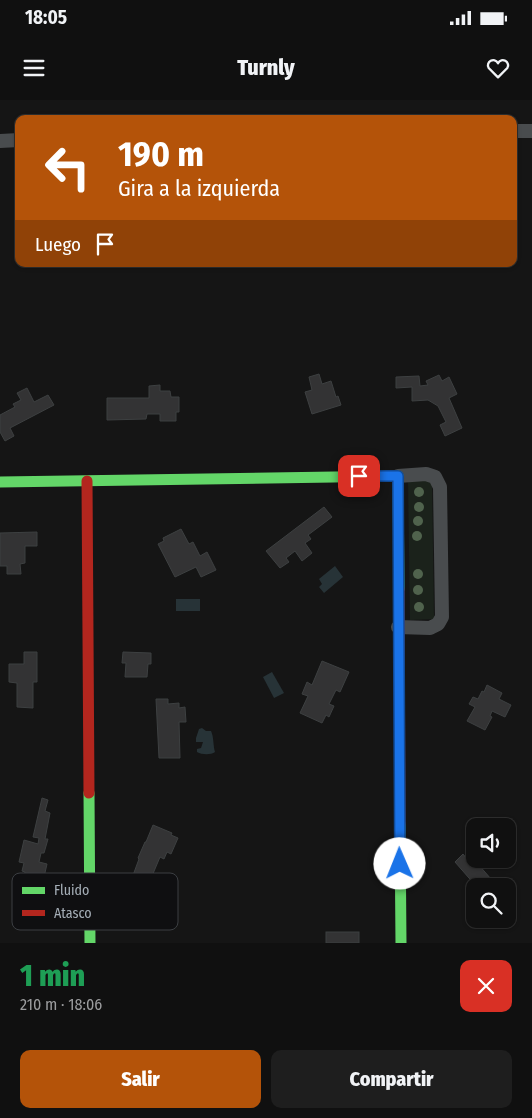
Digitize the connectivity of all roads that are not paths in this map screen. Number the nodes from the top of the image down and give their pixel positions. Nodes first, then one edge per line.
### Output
1 (517, 131) edge
2 (532, 131) edge
3 (15, 140) edge
4 (0, 141) edge
5 (398, 476) junction
6 (87, 481) junction
7 (0, 482) edge
8 (398, 627) junction
9 (90, 873) edge
10 (90, 930) edge
11 (90, 943) edge
12 (401, 943) edge

1 - 2 street
3 - 4 street
5 - 6 street
5 - 8 street
5 - 8 street
6 - 7 street
6 - 9 street
8 - 12 street
10 - 11 street

